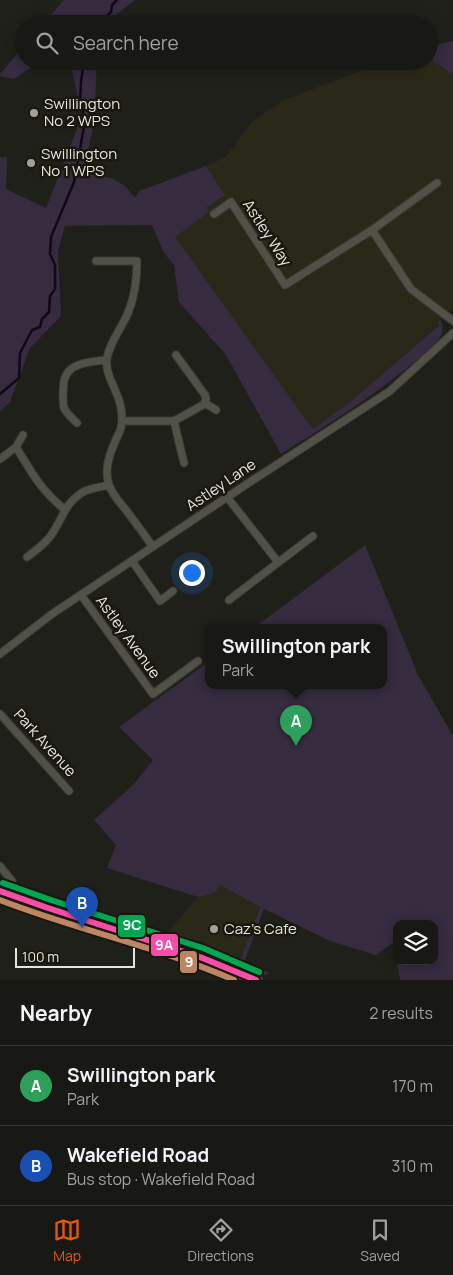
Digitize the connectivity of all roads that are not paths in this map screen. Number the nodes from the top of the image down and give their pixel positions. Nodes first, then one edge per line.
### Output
1 (437, 183) dead end
2 (214, 214) dead end
3 (372, 230) junction
4 (96, 261) dead end
5 (453, 321) edge
6 (453, 333) edge
7 (176, 355) dead end
8 (106, 360) junction
9 (205, 403) junction
10 (216, 410) dead end
11 (174, 420) junction
12 (123, 421) junction
13 (77, 423) dead end
14 (23, 435) dead end
15 (16, 447) junction
16 (0, 459) edge
17 (184, 464) dead end
18 (109, 485) junction
19 (227, 497) junction
20 (64, 509) junction
21 (313, 536) dead end
22 (154, 546) junction
23 (27, 557) dead end
24 (132, 561) junction
25 (278, 562) junction
26 (173, 591) dead end
27 (81, 595) junction
28 (229, 600) dead end
29 (0, 654) edge
30 (198, 662) dead end
31 (0, 714) edge
32 (69, 791) dead end
33 (0, 866) edge
34 (12, 881) dead end
35 (0, 891) edge
36 (239, 977) edge
37 (256, 980) edge

1 - 3 street, Astley Way
2 - 3 street, Astley Way
3 - 5 street
4 - 8 street
6 - 19 street, Astley Lane
7 - 9 street
8 - 12 street
8 - 13 street
9 - 10 street
9 - 11 street
11 - 12 street
11 - 17 street
12 - 18 street
14 - 15 street
15 - 16 street
15 - 20 street
18 - 20 street
18 - 22 street
19 - 22 street, Astley Lane
19 - 25 street
20 - 23 street
21 - 25 street
22 - 24 street, Astley Lane
24 - 26 street
24 - 27 street, Astley Lane
25 - 28 street
27 - 29 street, Astley Lane
27 - 30 street, Astley Avenue
31 - 32 street, Park Avenue
33 - 34 street
35 - 36 main road
36 - 37 main road

